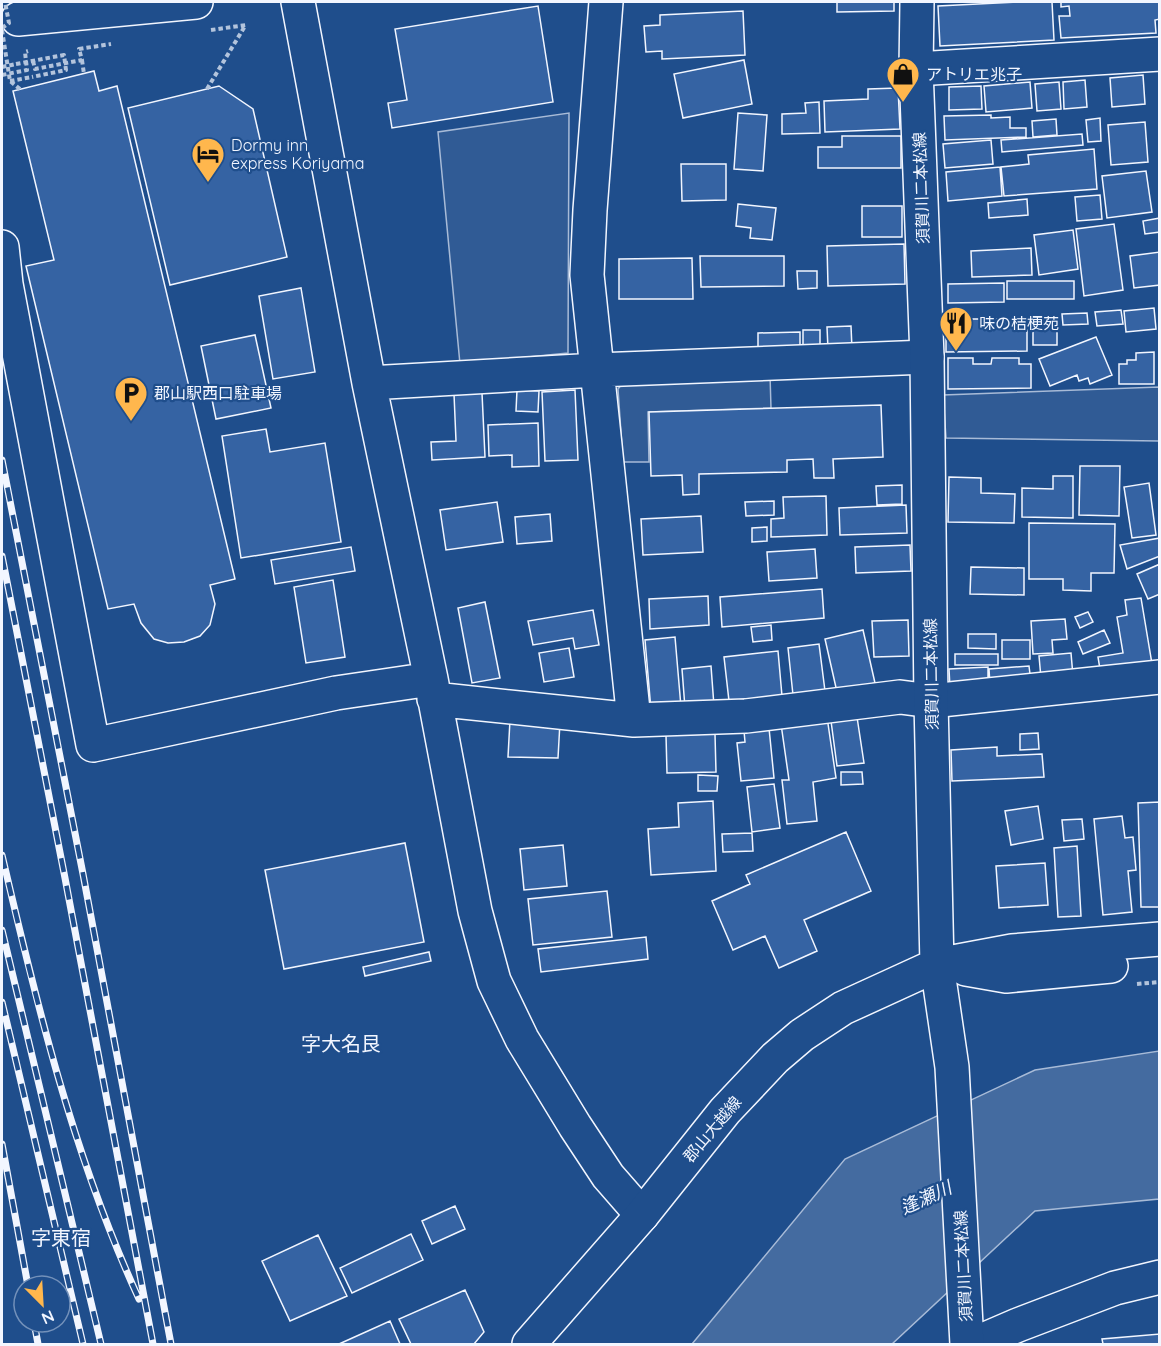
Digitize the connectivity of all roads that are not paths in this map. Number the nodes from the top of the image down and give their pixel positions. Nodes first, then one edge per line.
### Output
1 (195, 2) edge
2 (298, 2) edge
3 (606, 2) edge
4 (916, 2) edge
5 (7, 20) edge
6 (1160, 54) edge
7 (916, 69) junction
8 (2, 247) edge
9 (927, 357) junction
10 (597, 370) junction
11 (369, 383) junction
12 (1160, 677) edge
13 (433, 689) junction
14 (931, 701) junction
15 (634, 720) junction
16 (1160, 939) edge
17 (1160, 961) edge
18 (938, 965) junction
19 (642, 1215) junction
20 (1160, 1277) edge
21 (969, 1341) edge
22 (529, 1344) edge

1 - 5 street
2 - 11 street
3 - 10 street
4 - 7 street, 須賀川二本松線
6 - 7 street
7 - 9 street, 須賀川二本松線
8 - 13 street
9 - 10 street
9 - 14 street, 須賀川二本松線
10 - 11 street
10 - 15 street
11 - 13 street
12 - 14 street
13 - 15 street
13 - 19 street
14 - 15 street
14 - 18 street, 須賀川二本松線
16 - 18 street, 郡山大越線
17 - 18 street
18 - 19 street, 郡山大越線
18 - 21 street, 須賀川二本松線
19 - 22 street, 郡山大越線
20 - 21 street

